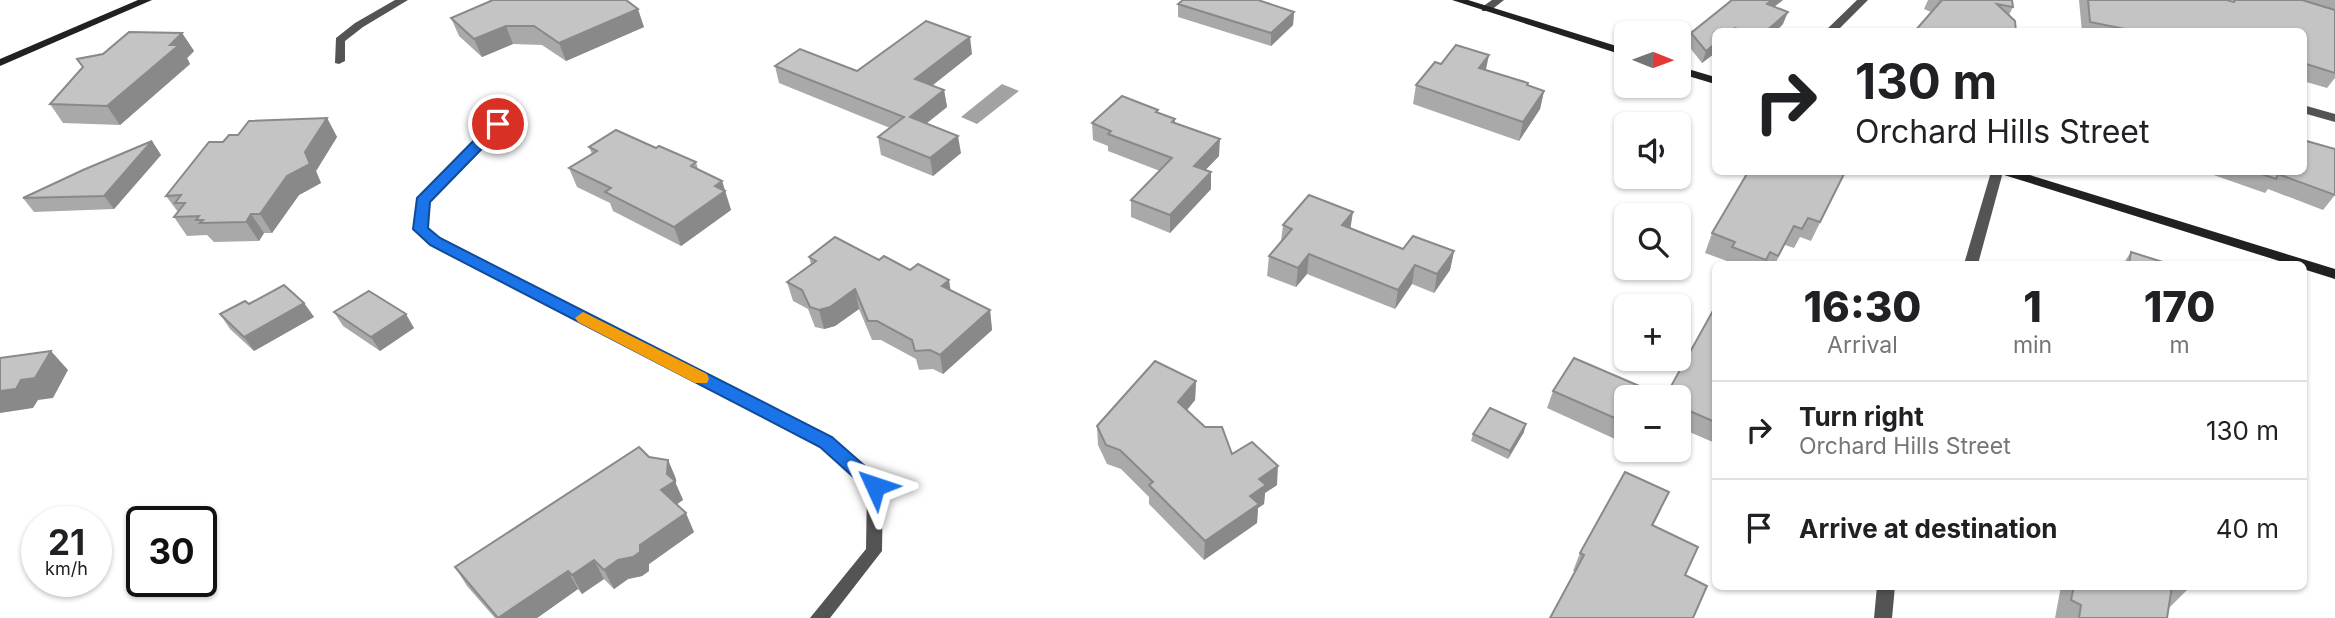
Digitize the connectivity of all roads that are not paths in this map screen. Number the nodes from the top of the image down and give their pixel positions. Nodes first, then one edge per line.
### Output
1 (147, 0) edge
2 (403, 0) edge
3 (1457, 0) edge
4 (1499, 0) edge
5 (1863, 0) edge
6 (1486, 9) junction
7 (1833, 28) edge
8 (1614, 48) edge
9 (339, 61) dead end
10 (0, 63) edge
11 (1691, 73) edge
12 (1712, 80) edge
13 (2307, 110) edge
14 (2335, 118) edge
15 (498, 124) dead end
16 (1996, 175) edge
17 (2018, 175) edge
18 (1972, 261) edge
19 (2293, 261) edge
20 (2307, 265) edge
21 (2335, 274) edge
22 (1886, 590) edge
23 (819, 618) edge
24 (1883, 618) edge

1 - 10 street
2 - 9 street
3 - 6 street
4 - 6 street
5 - 7 street
6 - 8 street
11 - 12 street
13 - 14 street
15 - 23 street
16 - 18 street
17 - 19 street
20 - 21 street
22 - 24 street

